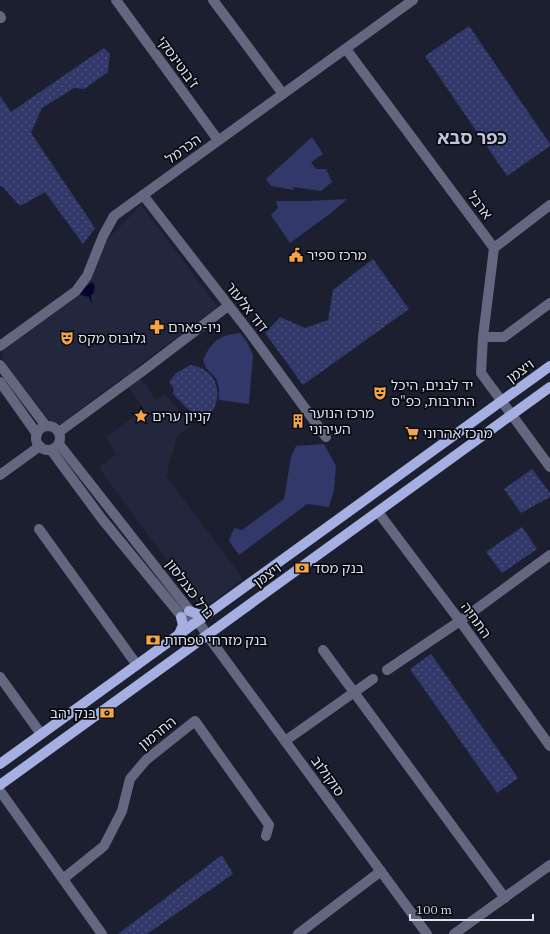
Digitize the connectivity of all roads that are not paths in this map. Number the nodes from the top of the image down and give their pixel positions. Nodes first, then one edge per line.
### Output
1 (116, 0) edge
2 (213, 0) edge
3 (413, 0) edge
4 (346, 49) junction
5 (283, 94) junction
6 (218, 140) junction
7 (143, 195) junction
8 (550, 205) edge
9 (494, 248) junction
10 (550, 303) edge
11 (228, 306) junction
12 (483, 337) junction
13 (0, 346) edge
14 (0, 364) edge
15 (550, 366) edge
16 (0, 382) edge
17 (550, 387) edge
18 (501, 402) junction
19 (511, 415) junction
20 (46, 426) junction
21 (59, 432) junction
22 (37, 434) junction
23 (326, 437) dead end
24 (40, 446) junction
25 (55, 447) junction
26 (550, 467) edge
27 (0, 475) edge
28 (378, 512) junction
29 (39, 529) dead end
30 (550, 555) edge
31 (185, 614) junction
32 (198, 621) junction
33 (460, 621) junction
34 (179, 634) junction
35 (207, 635) junction
36 (323, 650) dead end
37 (137, 665) junction
38 (387, 670) dead end
39 (0, 676) edge
40 (374, 679) dead end
41 (355, 692) junction
42 (42, 734) junction
43 (285, 741) junction
44 (550, 746) edge
45 (9, 758) junction
46 (0, 764) edge
47 (0, 770) edge
48 (0, 786) edge
49 (0, 791) edge
50 (266, 836) dead end
51 (550, 865) edge
52 (381, 871) junction
53 (63, 879) junction
54 (504, 898) junction
55 (102, 934) edge
56 (298, 934) edge
57 (427, 934) edge
58 (454, 934) edge

1 - 6 street, ז'בוטינסקי
2 - 5 street
3 - 4 street, הכרמל
4 - 5 street, הכרמל
4 - 9 street, ארבל
5 - 6 street, הכרמל
6 - 7 street, הכרמל
7 - 11 street, דוד אלעזר
7 - 13 street, הכרמל
8 - 9 street
9 - 12 street
10 - 12 street
11 - 21 street
11 - 23 street, דוד אלעזר
12 - 18 street
14 - 20 street
15 - 18 main road, ויצמן
16 - 22 street
17 - 19 main road, ויצמן
18 - 19 street
18 - 32 main road, ויצמן
19 - 26 street
19 - 28 main road, ויצמן
20 - 21 street
20 - 22 street
21 - 25 street
22 - 24 street
24 - 25 street
24 - 27 street
25 - 31 street, ברל כצנלסון
28 - 33 street, התחיה
28 - 35 main road, ויצמן
29 - 37 street
30 - 33 street
31 - 32 street, ברל כצנלסון
31 - 32 main road
31 - 34 main road
32 - 34 main road, ויצמן
32 - 35 street, ברל כצנלסון
33 - 38 street
33 - 44 street, התחיה
34 - 37 main road, ויצמן
35 - 43 street, סוקולוב
35 - 48 main road, ויצמן
36 - 41 street
37 - 42 main road, ויצמן
39 - 42 street
40 - 41 street
41 - 43 street
41 - 54 street
42 - 45 main road, ויצמן
43 - 52 street, סוקולוב
45 - 46 main road, ויצמן
45 - 47 street
49 - 53 street
50 - 53 street, החרמון
51 - 54 street
52 - 56 street
52 - 57 street, סוקולוב
53 - 55 street
54 - 58 street

